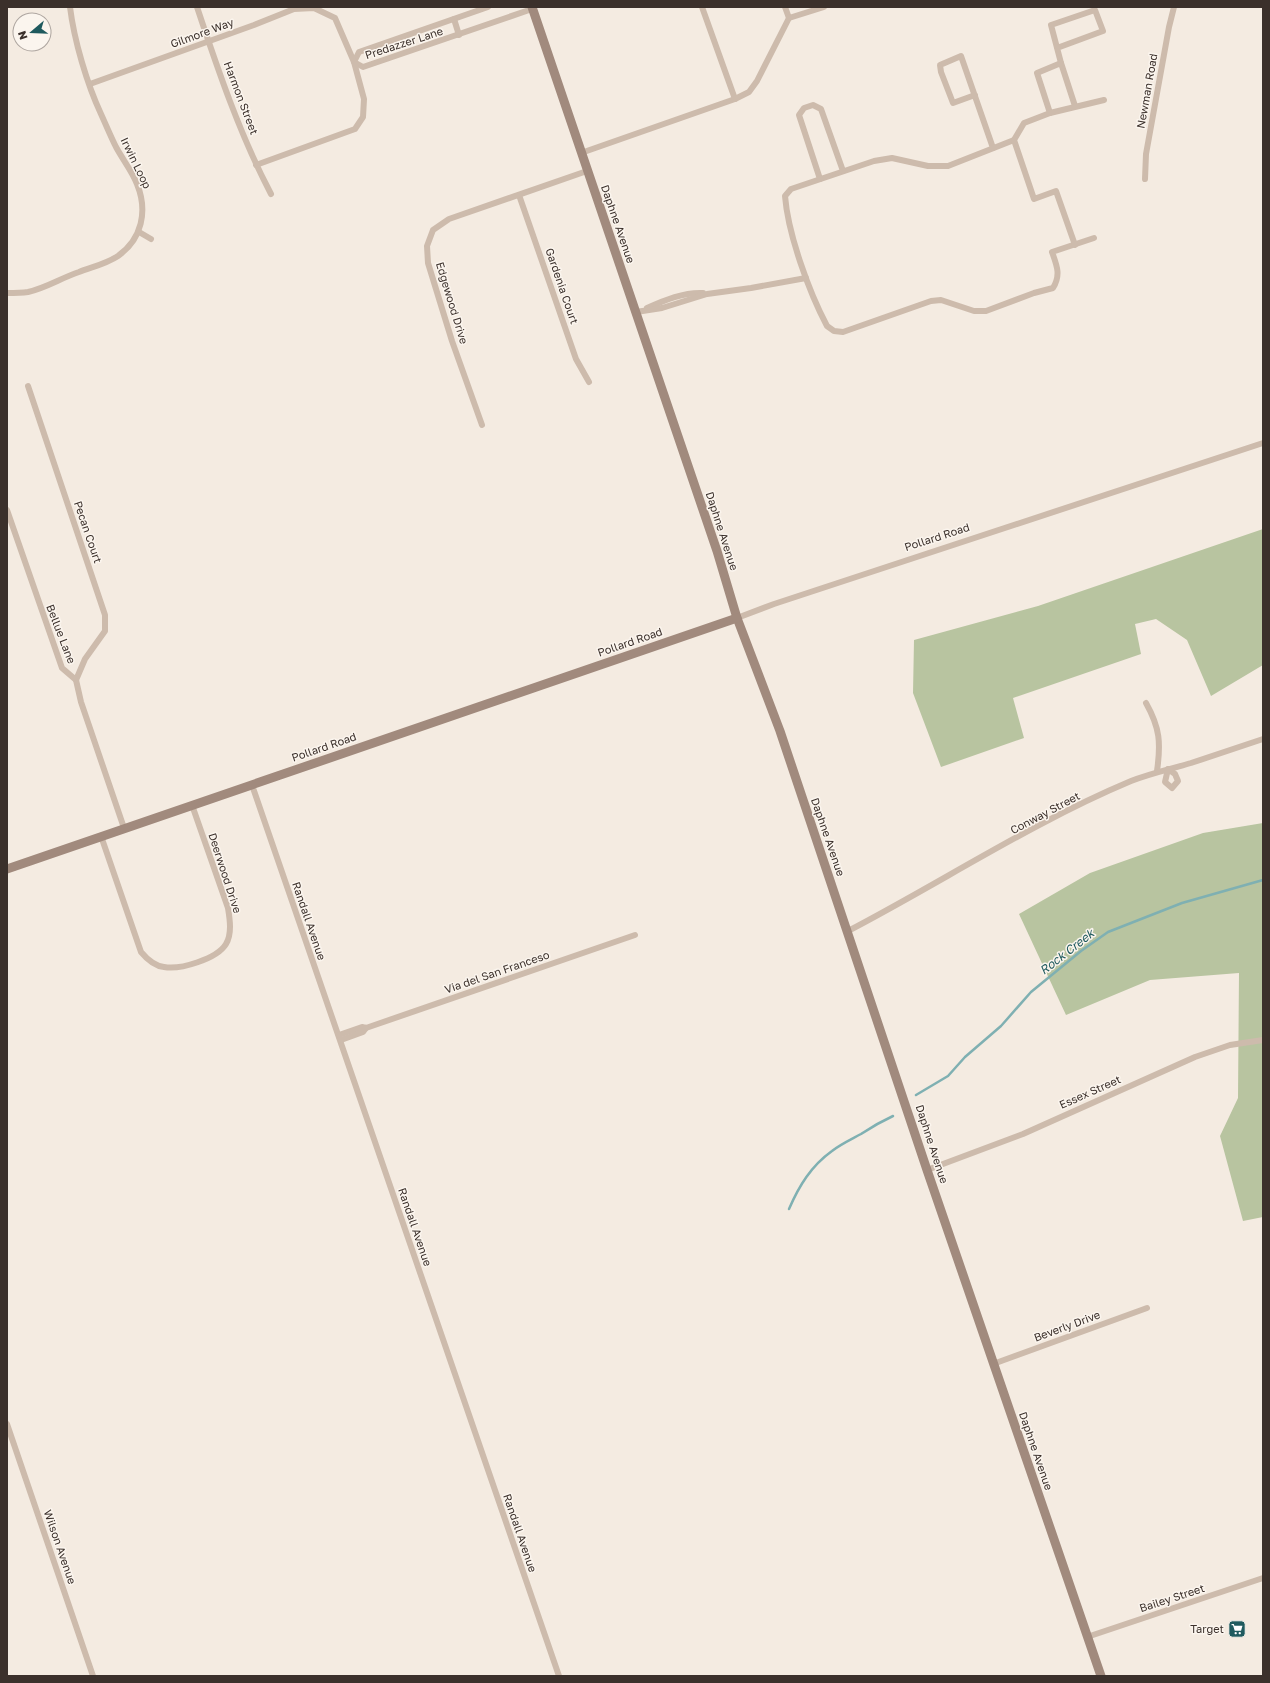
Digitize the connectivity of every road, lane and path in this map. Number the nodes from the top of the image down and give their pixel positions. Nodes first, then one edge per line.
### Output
1 (70, 7) edge
2 (197, 7) edge
3 (488, 7) edge
4 (702, 7) edge
5 (785, 7) edge
6 (824, 7) edge
7 (1174, 7) edge
8 (532, 8) edge
9 (789, 18) junction
10 (454, 19) junction
11 (459, 35) junction
12 (209, 42) junction
13 (1057, 48) junction
14 (354, 62) junction
15 (1061, 63) junction
16 (90, 84) junction
17 (975, 95) junction
18 (735, 99) junction
19 (1104, 100) dead end
20 (1076, 106) junction
21 (1050, 113) junction
22 (1014, 140) junction
23 (994, 148) junction
24 (581, 153) junction
25 (256, 165) junction
26 (587, 171) junction
27 (842, 171) junction
28 (820, 179) junction
29 (1144, 180) dead end
30 (271, 194) dead end
31 (519, 195) junction
32 (139, 232) junction
33 (1094, 238) dead end
34 (151, 239) dead end
35 (1075, 245) junction
36 (806, 278) junction
37 (7, 293) edge
38 (636, 312) junction
39 (589, 382) dead end
40 (28, 386) dead end
41 (482, 425) dead end
42 (1263, 443) edge
43 (7, 510) edge
44 (738, 618) junction
45 (76, 680) junction
46 (1146, 703) dead end
47 (1263, 739) edge
48 (1157, 771) junction
49 (252, 785) junction
50 (192, 805) junction
51 (124, 828) junction
52 (102, 836) junction
53 (7, 869) edge
54 (848, 931) junction
55 (635, 935) dead end
56 (340, 1038) junction
57 (1263, 1040) edge
58 (927, 1170) junction
59 (1148, 1308) dead end
60 (993, 1364) junction
61 (7, 1424) edge
62 (1263, 1578) edge
63 (1087, 1637) junction
64 (93, 1676) edge
65 (559, 1676) edge
66 (1101, 1676) edge

1 - 16 street, Irwin Loop
2 - 12 street, Harmon Street
3 - 10 street, Predazzer Lane
4 - 18 street
5 - 9 street
6 - 9 street
7 - 29 street, Newman Road
8 - 11 street, Predazzer Lane
8 - 24 street, Daphne Avenue
9 - 18 street
10 - 11 street
10 - 14 street, Predazzer Lane
11 - 14 street, Predazzer Lane
12 - 14 street, Gilmore Way
12 - 16 street, Gilmore Way
12 - 25 street, Harmon Street
13 - 13 street
13 - 15 street
14 - 25 street, Gilmore Way
15 - 20 street
15 - 21 street
16 - 32 street, Irwin Loop
17 - 17 street
17 - 23 street
18 - 24 street
19 - 20 street
20 - 21 street
21 - 22 street
22 - 23 street
22 - 35 street
23 - 27 street
24 - 26 street, Daphne Avenue
25 - 30 street, Harmon Street
26 - 31 street, Edgewood Drive
26 - 38 street, Daphne Avenue
27 - 28 street
27 - 28 street
28 - 36 street
31 - 39 street, Gardenia Court
31 - 41 street, Edgewood Drive
32 - 34 street
32 - 37 street, Irwin Loop
33 - 35 street
35 - 36 street
36 - 38 street
38 - 44 street, Daphne Avenue
40 - 45 street, Pecan Court
42 - 44 street, Pollard Road
43 - 45 street, Bellue Lane
44 - 49 street, Pollard Road
44 - 54 street, Daphne Avenue
45 - 51 street
46 - 48 street
47 - 48 street, Conway Street
48 - 54 street, Conway Street
49 - 50 street, Pollard Road
49 - 56 street, Randall Avenue
50 - 51 street, Pollard Road
50 - 52 street, Deerwood Drive
51 - 52 street, Pollard Road
52 - 53 street, Pollard Road
54 - 58 street, Daphne Avenue
55 - 56 street, Via del San Franceso
56 - 65 street, Randall Avenue
57 - 58 street, Essex Street
58 - 60 street, Daphne Avenue
59 - 60 street, Beverly Drive
60 - 63 street, Daphne Avenue
61 - 64 street, Wilson Avenue
62 - 63 street, Bailey Street
63 - 66 street, Daphne Avenue

